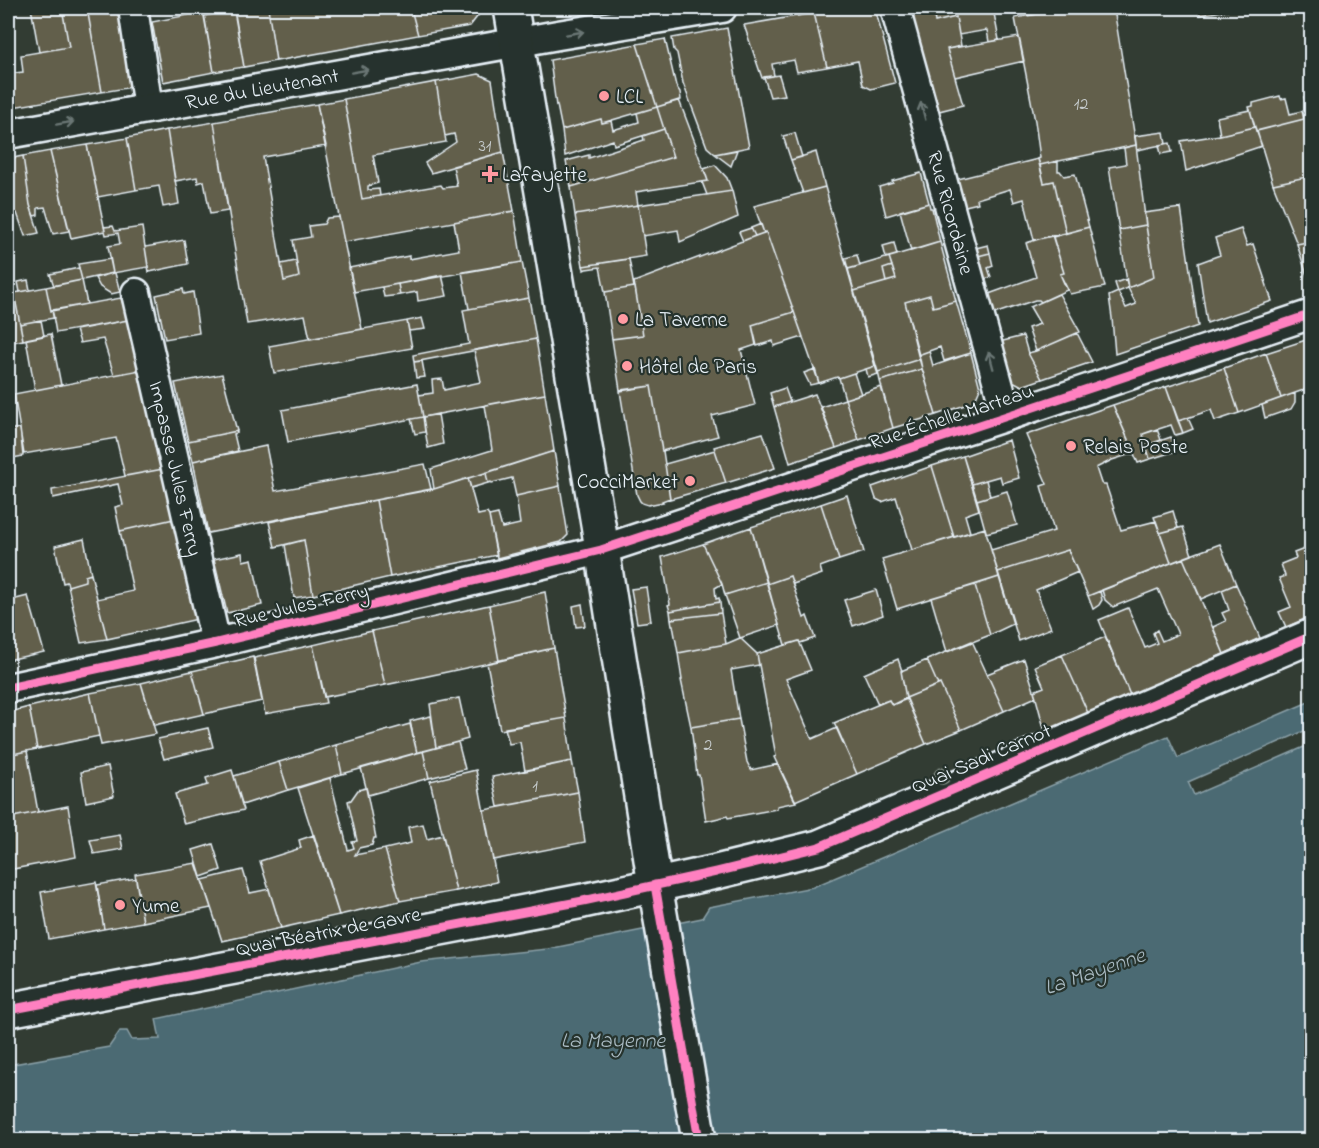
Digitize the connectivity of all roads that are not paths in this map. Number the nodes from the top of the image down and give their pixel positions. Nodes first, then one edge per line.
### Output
1 (133, 8) edge
2 (511, 8) edge
3 (722, 8) edge
4 (895, 8) edge
5 (517, 43) junction
6 (148, 108) junction
7 (8, 134) edge
8 (136, 293) dead end
9 (1311, 314) edge
10 (1007, 416) junction
11 (601, 550) junction
12 (1311, 636) edge
13 (216, 643) junction
14 (8, 688) edge
15 (655, 885) junction
16 (8, 1010) edge
17 (699, 1140) edge

1 - 6 street
2 - 5 street
5 -> 3 street, Rue du Lieutenant
10 -> 4 street, Rue Ricordaine
6 -> 5 street, Rue du Lieutenant
5 - 11 street
7 -> 6 street, Rue du Lieutenant
8 - 13 street, Impasse Jules Ferry
9 - 10 street, Rue Échelle Marteau
10 - 11 street, Rue Échelle Marteau
11 - 13 street, Rue Jules Ferry
11 - 15 street
12 - 15 street, Quai Sadi Carnot
13 - 14 street, Rue Jules Ferry
15 - 16 street, Quai Béatrix de Gavre
15 - 17 street

